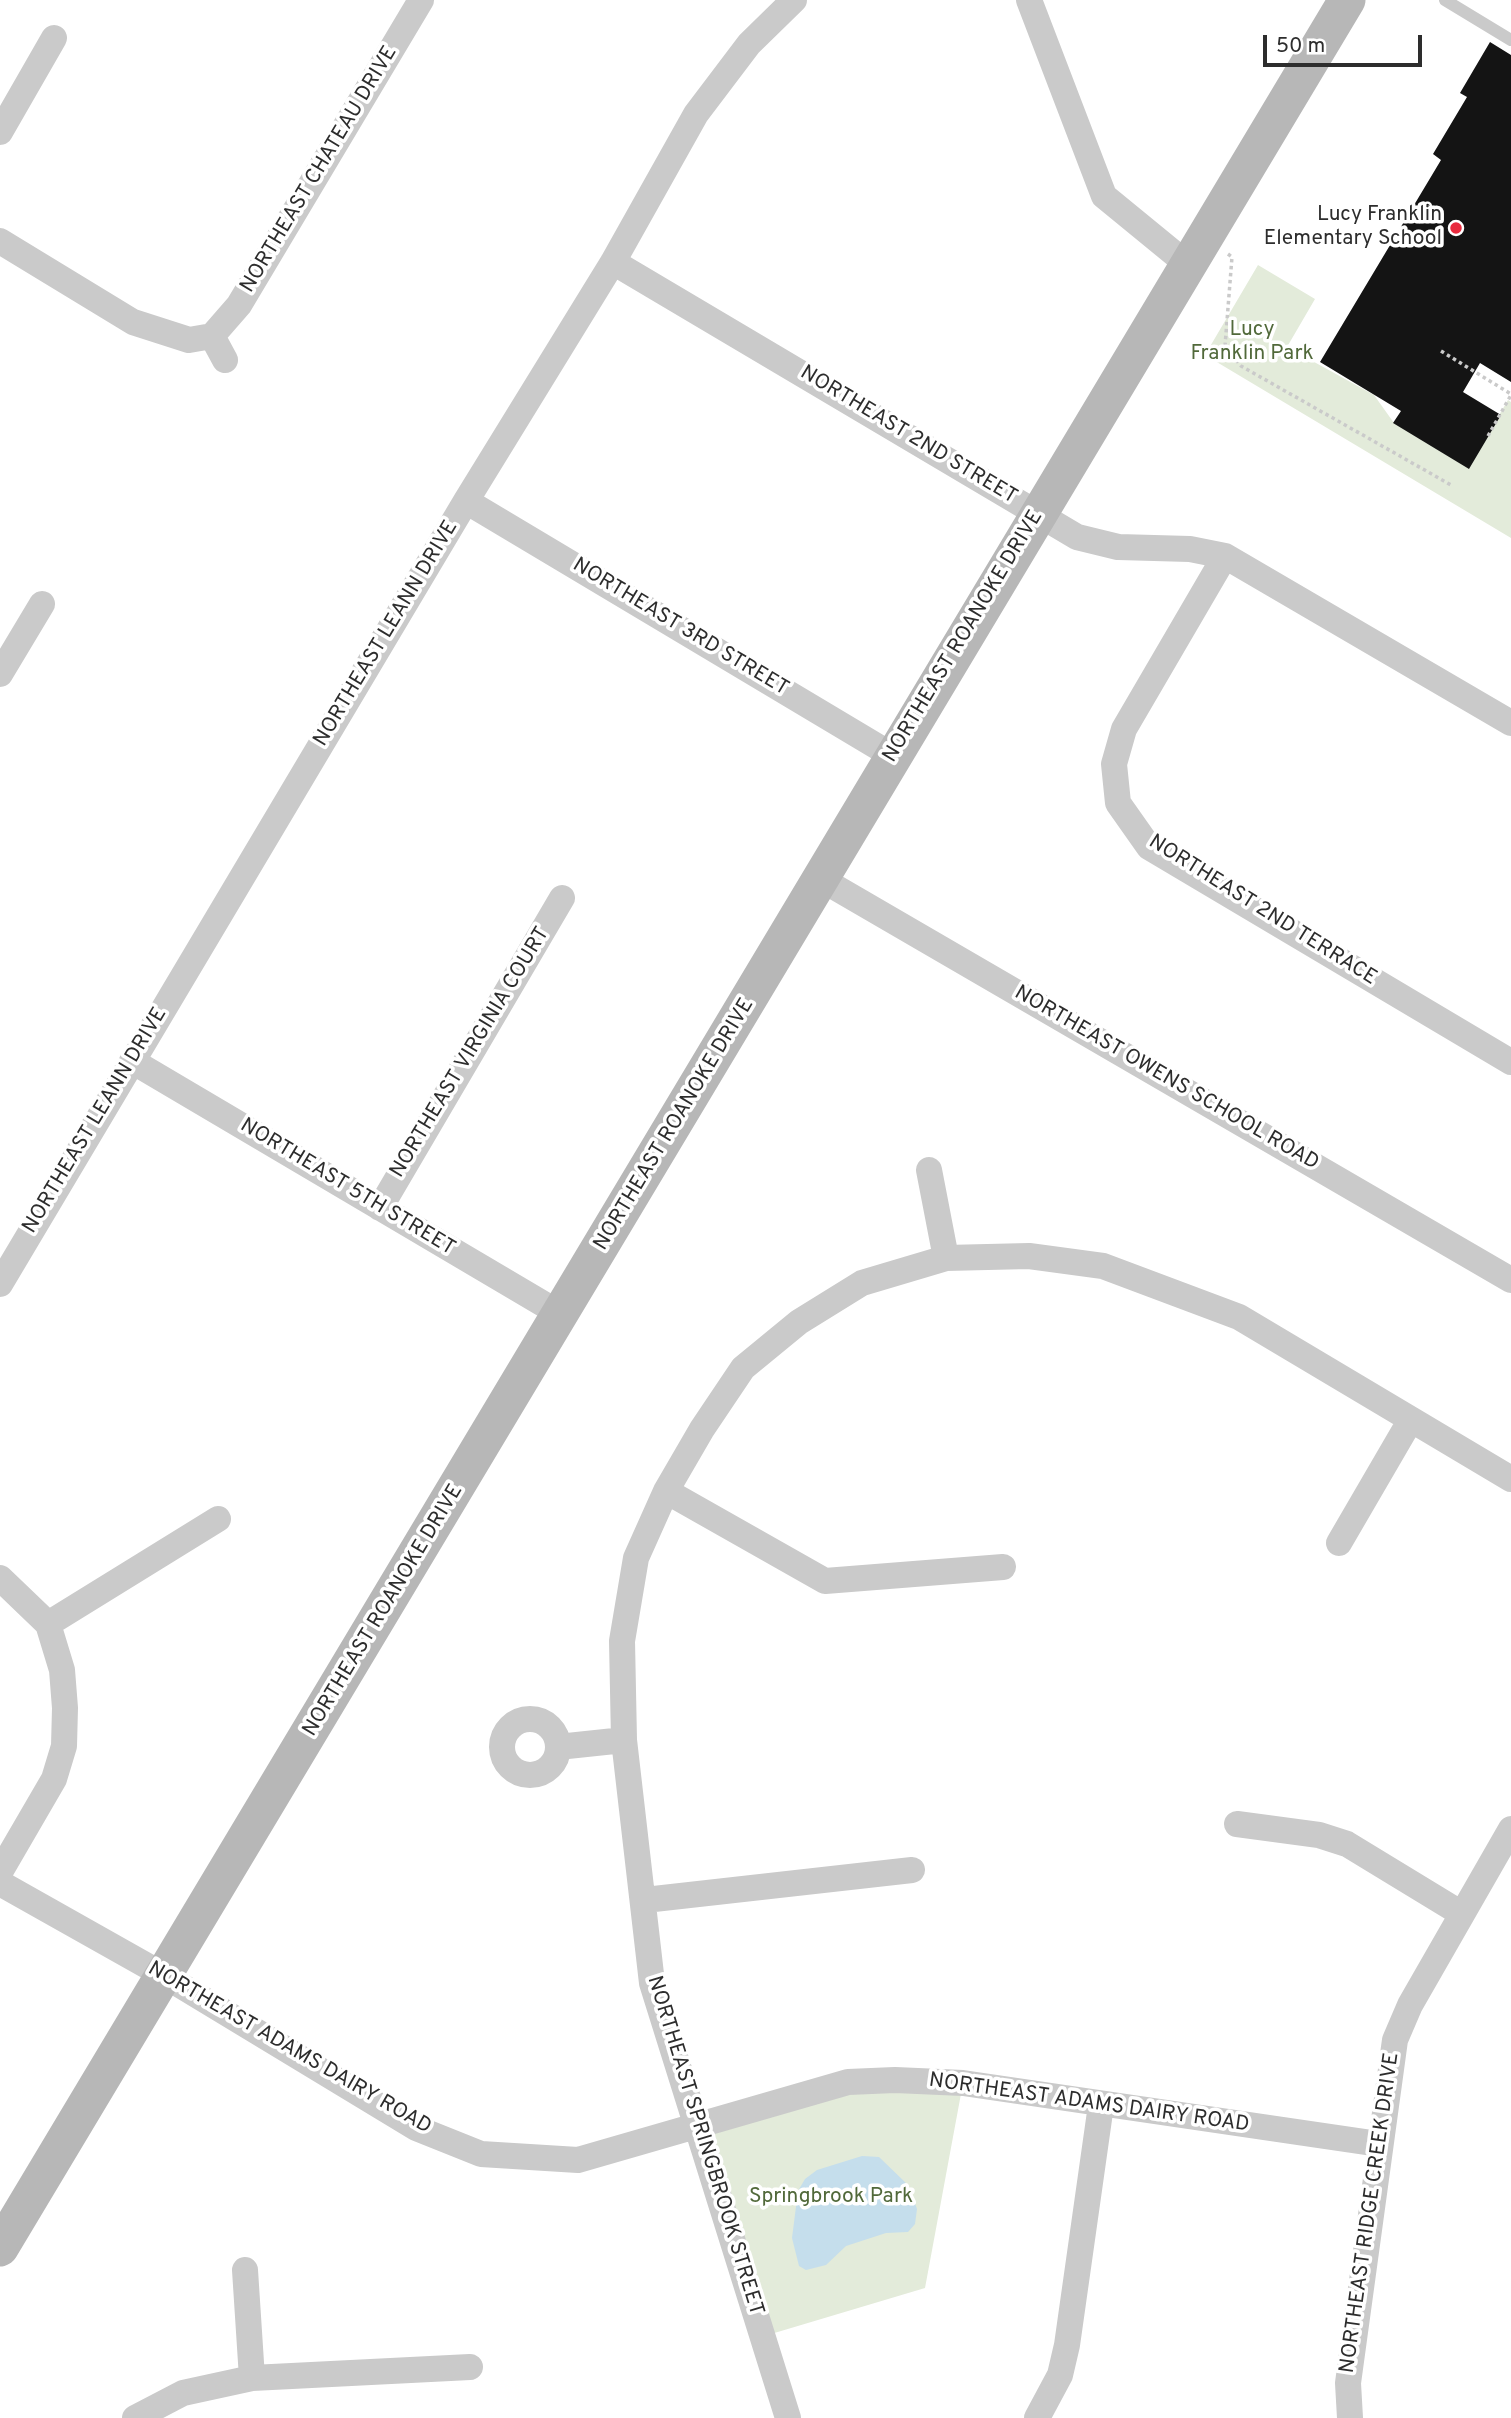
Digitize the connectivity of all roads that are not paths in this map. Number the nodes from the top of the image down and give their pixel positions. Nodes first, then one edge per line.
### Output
1 (421, 0) edge
2 (794, 0) edge
3 (1347, 0) edge
4 (1445, 0) edge
5 (1038, 3) edge
6 (54, 38) dead end
7 (1511, 40) edge
8 (0, 132) edge
9 (0, 241) edge
10 (613, 262) junction
11 (1188, 264) junction
12 (212, 336) junction
13 (225, 360) dead end
14 (466, 501) junction
15 (1038, 513) junction
16 (1225, 556) junction
17 (42, 604) dead end
18 (0, 674) edge
19 (1511, 723) edge
20 (893, 756) junction
21 (821, 879) junction
22 (562, 898) dead end
23 (132, 1061) junction
24 (1511, 1062) edge
25 (929, 1170) dead end
26 (380, 1208) junction
27 (946, 1258) junction
28 (1511, 1280) edge
29 (0, 1284) edge
30 (562, 1315) junction
31 (1409, 1421) junction
32 (1511, 1479) edge
33 (666, 1491) junction
34 (218, 1519) dead end
35 (1339, 1543) dead end
36 (1003, 1567) dead end
37 (0, 1578) edge
38 (48, 1623) junction
39 (624, 1740) junction
40 (558, 1746) dead end
41 (1237, 1824) dead end
42 (1511, 1829) edge
43 (912, 1870) dead end
44 (0, 1872) edge
45 (0, 1883) edge
46 (645, 1900) junction
47 (1462, 1914) junction
48 (165, 1976) junction
49 (1101, 2105) junction
50 (696, 2128) junction
51 (1379, 2144) junction
52 (0, 2248) edge
53 (245, 2270) dead end
54 (470, 2367) dead end
55 (252, 2378) junction
56 (135, 2418) edge
57 (788, 2418) edge
58 (1037, 2418) edge
59 (1350, 2418) edge

1 - 12 street, NORTHEAST CHATEAU DRIVE
2 - 10 street, NORTHEAST LEANN DRIVE
3 - 11 street, NORTHEAST ROANOKE DRIVE
4 - 7 lane
5 - 11 street
6 - 8 street
9 - 12 street
10 - 14 street, NORTHEAST LEANN DRIVE
10 - 15 street, NORTHEAST 2ND STREET
11 - 15 street, NORTHEAST ROANOKE DRIVE
12 - 13 street
14 - 20 street, NORTHEAST 3RD STREET
14 - 23 street, NORTHEAST LEANN DRIVE
15 - 16 street, NORTHEAST 2ND STREET
15 - 20 street, NORTHEAST ROANOKE DRIVE
16 - 19 street, NORTHEAST 2ND STREET
16 - 24 street, NORTHEAST 2ND TERRACE
17 - 18 street
20 - 21 street, NORTHEAST ROANOKE DRIVE
21 - 28 street, NORTHEAST OWENS SCHOOL ROAD
21 - 30 street, NORTHEAST ROANOKE DRIVE
22 - 26 street, NORTHEAST VIRGINIA COURT
23 - 26 street, NORTHEAST 5TH STREET
23 - 29 street, NORTHEAST LEANN DRIVE
25 - 27 street
26 - 30 street, NORTHEAST 5TH STREET
27 - 31 street, NORTHEAST SPRINGBROOK STREET
27 - 33 street, NORTHEAST SPRINGBROOK STREET
30 - 48 street, NORTHEAST ROANOKE DRIVE
31 - 32 street, NORTHEAST SPRINGBROOK STREET
31 - 35 street
33 - 36 street
33 - 39 street, NORTHEAST SPRINGBROOK STREET
34 - 38 street
37 - 38 street
38 - 44 street
39 - 40 street
39 - 46 street, NORTHEAST SPRINGBROOK STREET
41 - 47 street
42 - 47 street, NORTHEAST RIDGE CREEK DRIVE
43 - 46 street
45 - 48 street, NORTHEAST ADAMS DAIRY ROAD
46 - 50 street, NORTHEAST SPRINGBROOK STREET
47 - 51 street, NORTHEAST RIDGE CREEK DRIVE
48 - 50 street, NORTHEAST ADAMS DAIRY ROAD
48 - 52 street, NORTHEAST ROANOKE DRIVE
49 - 50 street, NORTHEAST ADAMS DAIRY ROAD
49 - 51 street, NORTHEAST ADAMS DAIRY ROAD
49 - 58 street
50 - 57 street, NORTHEAST SPRINGBROOK STREET
51 - 59 street, NORTHEAST RIDGE CREEK DRIVE
53 - 55 street
54 - 55 street
55 - 56 street

